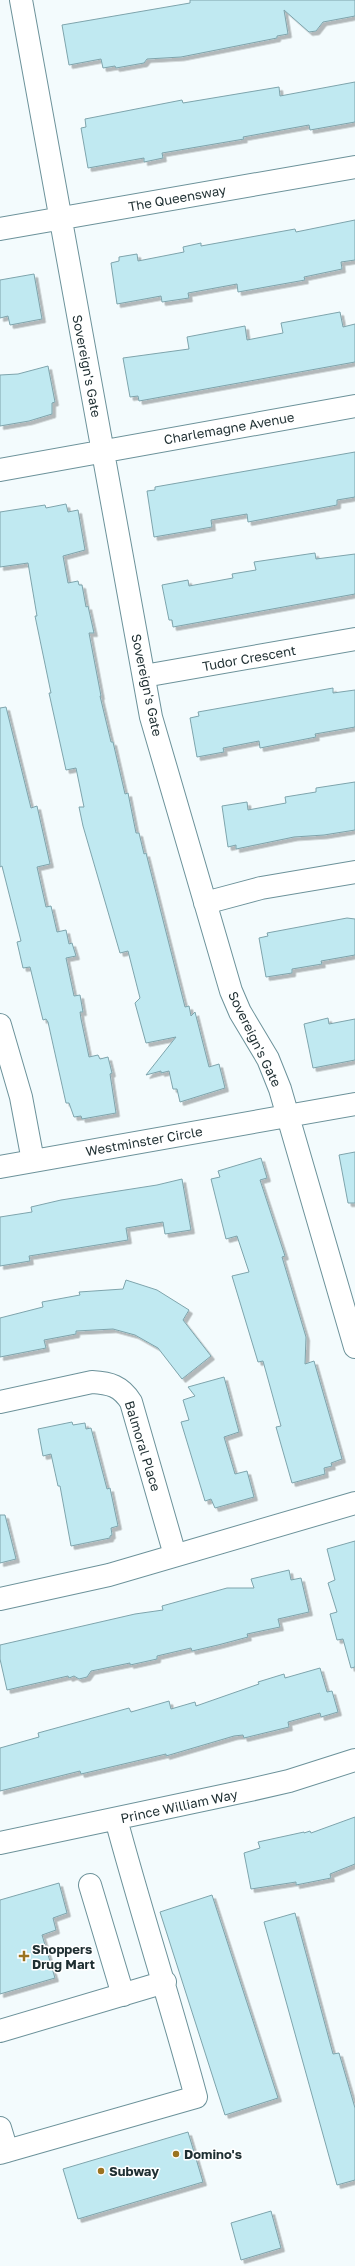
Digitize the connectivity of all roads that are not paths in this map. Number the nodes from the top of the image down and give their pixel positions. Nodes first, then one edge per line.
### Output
1 (21, 0) edge
2 (355, 167) edge
3 (60, 218) junction
4 (0, 229) edge
5 (355, 406) edge
6 (103, 450) junction
7 (0, 470) edge
8 (355, 639) edge
9 (144, 676) junction
10 (355, 872) edge
11 (205, 903) junction
12 (0, 1025) edge
13 (355, 1104) edge
14 (287, 1116) junction
15 (33, 1161) junction
16 (0, 1167) edge
17 (355, 1347) edge
18 (0, 1402) edge
19 (355, 1503) edge
20 (176, 1555) junction
21 (0, 1598) edge
22 (355, 1760) edge
23 (116, 1819) junction
24 (0, 1843) edge
25 (90, 1885) dead end
26 (165, 1982) junction
27 (123, 1995) junction
28 (0, 2031) edge
29 (0, 2128) edge
30 (3, 2152) edge

1 - 3 street, Sovereign's Gate
2 - 3 street, The Queensway
3 - 4 street, The Queensway
3 - 6 street, Sovereign's Gate
5 - 6 street, Charlemagne Avenue
6 - 7 street
6 - 9 street, Sovereign's Gate
8 - 9 street, Tudor Crescent
9 - 11 street, Sovereign's Gate
10 - 11 street
11 - 14 street, Sovereign's Gate
12 - 15 street
13 - 14 street, Westminster Circle
14 - 15 street, Westminster Circle
14 - 17 street, Sovereign's Gate
15 - 16 street, Westminster Circle
18 - 20 street, Balmoral Place
19 - 20 street
20 - 21 street
22 - 23 street, Prince William Way
23 - 24 street, Prince William Way
23 - 26 street
25 - 27 street
26 - 27 street
26 - 30 street
27 - 28 street
29 - 30 street

